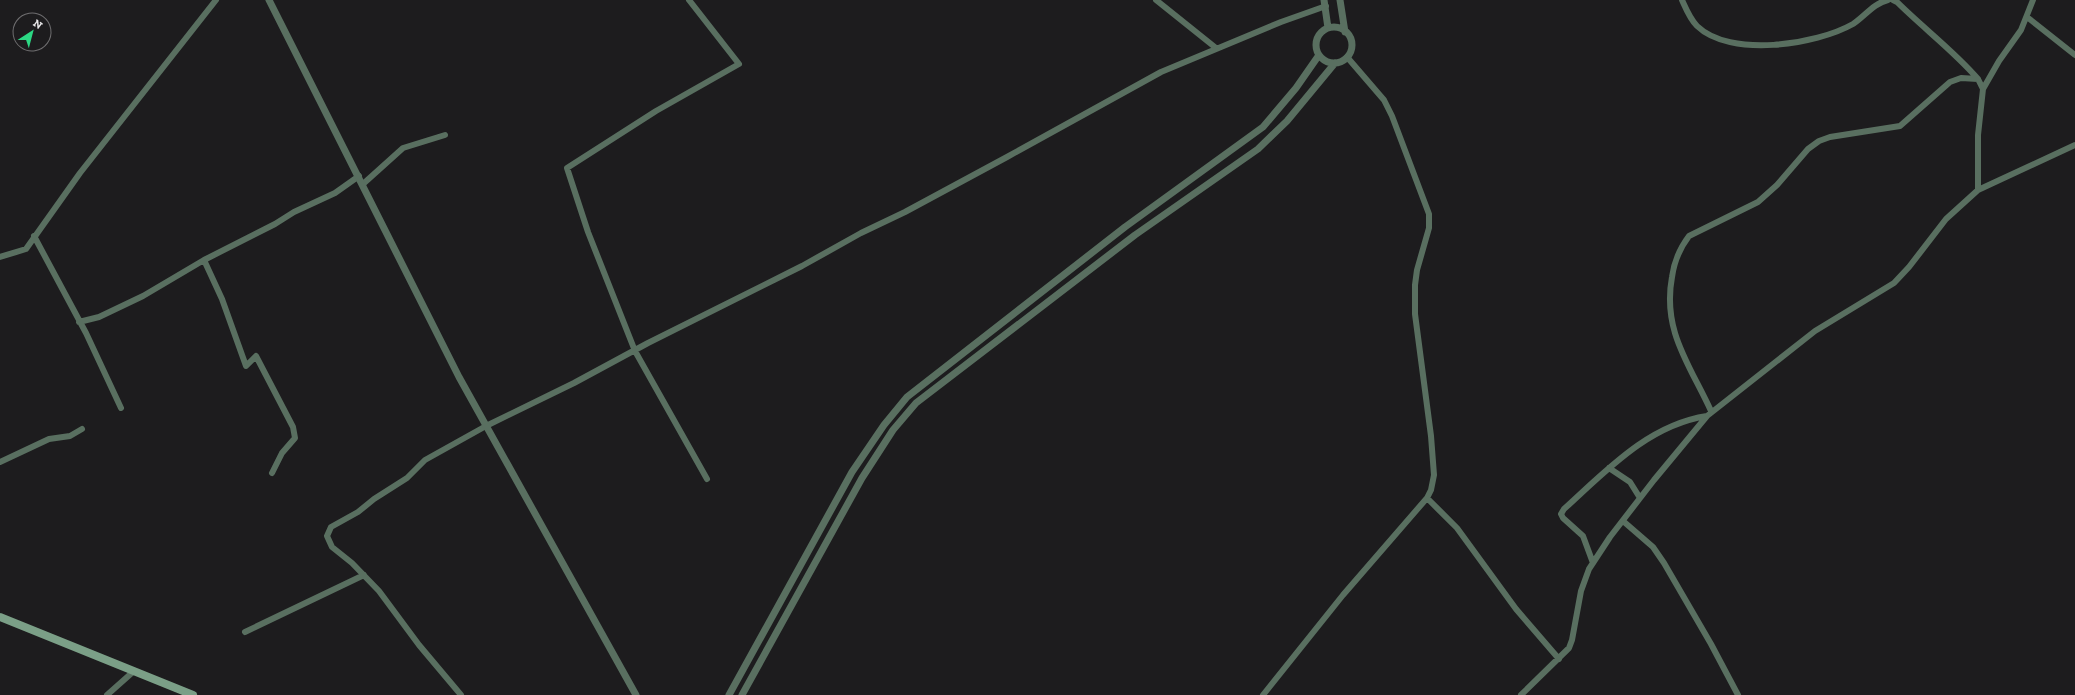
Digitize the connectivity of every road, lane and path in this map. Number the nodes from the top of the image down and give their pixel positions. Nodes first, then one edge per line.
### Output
1 (216, 0) edge
2 (269, 0) edge
3 (689, 0) edge
4 (1156, 0) edge
5 (1340, 0) edge
6 (1682, 0) edge
7 (1888, 0) edge
8 (1893, 0) edge
9 (2027, 0) edge
10 (2033, 0) edge
11 (1325, 3) edge
12 (2030, 9) junction
13 (2027, 17) junction
14 (1328, 28) junction
15 (1345, 32) junction
16 (1216, 48) junction
17 (1319, 55) junction
18 (2075, 55) edge
19 (1347, 57) junction
20 (1335, 63) junction
21 (1978, 79) junction
22 (1983, 89) junction
23 (445, 135) dead end
24 (2075, 145) edge
25 (359, 176) junction
26 (363, 184) junction
27 (1978, 190) junction
28 (34, 236) junction
29 (0, 257) edge
30 (204, 260) junction
31 (79, 322) junction
32 (635, 351) junction
33 (121, 408) dead end
34 (1709, 414) junction
35 (486, 426) junction
36 (82, 429) dead end
37 (0, 462) edge
38 (1609, 468) junction
39 (272, 474) dead end
40 (707, 479) dead end
41 (1427, 498) junction
42 (1640, 498) junction
43 (1623, 521) junction
44 (1593, 562) junction
45 (364, 575) junction
46 (0, 617) edge
47 (245, 632) dead end
48 (1559, 659) junction
49 (134, 671) junction
50 (107, 695) edge
51 (193, 695) edge
52 (461, 695) edge
53 (636, 695) edge
54 (729, 695) edge
55 (742, 695) edge
56 (1264, 695) edge
57 (1521, 695) edge
58 (1738, 695) edge

1 - 28 street
2 - 25 street
3 - 32 street
4 - 16 street
5 - 15 street
6 - 7 street
8 - 21 street
9 - 12 street
10 - 12 street
11 - 14 street
11 - 16 street
12 - 13 street
13 - 18 street
13 - 22 street
14 - 15 street
14 - 17 street
15 - 19 street
16 - 32 street
17 - 20 street
17 - 54 street
19 - 20 street
19 - 41 street
20 - 55 street
21 - 22 street
21 - 34 street
22 - 27 street
23 - 26 street
24 - 27 street
25 - 26 street
25 - 30 street
26 - 35 street
27 - 34 street
28 - 29 street
28 - 31 street
30 - 31 street
30 - 39 street
31 - 33 street
32 - 35 street
32 - 40 street
34 - 38 street
34 - 42 street
35 - 45 street
35 - 53 street
36 - 37 street
38 - 42 street
38 - 44 street
41 - 48 street
41 - 56 street
42 - 43 street
43 - 44 street
43 - 58 street
44 - 48 street
45 - 47 street
45 - 52 street
46 - 49 main road
48 - 57 street
49 - 50 street
49 - 51 main road

